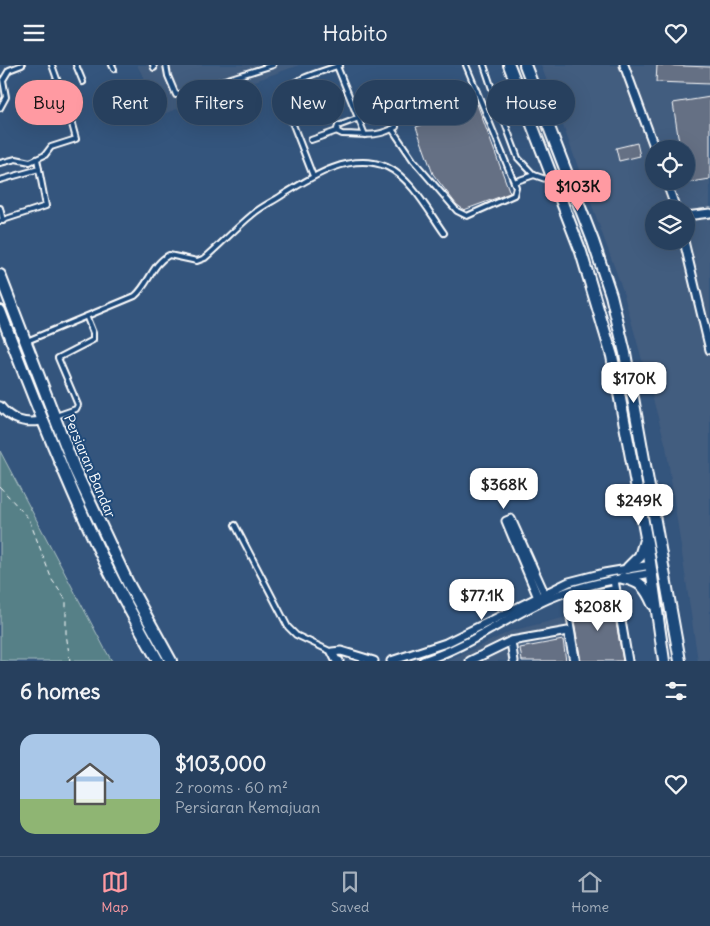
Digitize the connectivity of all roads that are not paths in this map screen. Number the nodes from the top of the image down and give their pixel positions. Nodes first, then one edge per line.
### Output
1 (22, 65) edge
2 (52, 65) edge
3 (76, 65) edge
4 (166, 65) edge
5 (273, 65) edge
6 (466, 65) edge
7 (484, 65) edge
8 (509, 65) edge
9 (525, 65) edge
10 (624, 65) edge
11 (338, 66) edge
12 (81, 80) edge
13 (472, 80) edge
14 (1, 81) edge
15 (477, 92) edge
16 (0, 108) edge
17 (354, 108) edge
18 (354, 120) edge
19 (361, 125) edge
20 (396, 125) edge
21 (392, 129) junction
22 (338, 131) junction
23 (365, 135) junction
24 (311, 140) dead end
25 (652, 140) edge
26 (37, 159) junction
27 (0, 163) edge
28 (39, 169) junction
29 (314, 175) junction
30 (534, 175) junction
31 (0, 180) edge
32 (553, 181) junction
33 (514, 182) junction
34 (0, 208) edge
35 (710, 213) edge
36 (695, 215) edge
37 (1, 221) edge
38 (444, 233) dead end
39 (686, 250) edge
40 (0, 275) edge
41 (0, 311) edge
42 (87, 318) junction
43 (26, 341) junction
44 (710, 350) edge
45 (0, 406) edge
46 (54, 417) junction
47 (42, 421) junction
48 (650, 486) junction
49 (235, 525) dead end
50 (645, 531) junction
51 (653, 569) junction
52 (622, 575) junction
53 (599, 590) junction
54 (616, 590) junction
55 (542, 598) junction
56 (578, 601) junction
57 (658, 616) junction
58 (674, 626) junction
59 (510, 641) junction
60 (446, 643) junction
61 (437, 647) junction
62 (332, 652) junction
63 (450, 655) junction
64 (440, 658) edge
65 (158, 661) edge
66 (171, 661) edge
67 (339, 661) edge
68 (374, 661) edge
69 (391, 661) edge
70 (423, 661) edge
71 (470, 661) edge
72 (514, 661) edge
73 (574, 661) edge
74 (577, 661) edge
75 (628, 661) edge
76 (664, 661) edge
77 (680, 661) edge

1 - 14 lane
2 - 26 lane
3 - 12 lane
4 - 5 lane
6 - 13 lane
7 - 30 lane
8 - 32 main road
9 - 48 main road
10 - 25 street
11 - 17 lane
11 - 29 lane
14 - 16 lane
15 - 33 lane
18 - 22 lane
19 - 23 lane
20 - 21 lane
21 - 23 lane
21 - 33 lane
22 - 23 lane
22 - 24 lane
26 - 27 lane
26 - 28 lane
28 - 31 lane
28 - 37 lane
29 - 38 lane
29 - 42 lane
30 - 32 lane
30 - 33 lane
32 - 50 main road
34 - 37 lane
35 - 36 street
39 - 44 street
40 - 43 main road, Persiaran Bandar
41 - 47 main road, Persiaran Bandar
42 - 43 lane
42 - 46 lane
43 - 46 main road, Persiaran Bandar
45 - 47 street
46 - 66 main road, Persiaran Bandar
47 - 65 main road, Persiaran Bandar
48 - 51 main road
48 - 58 main road
49 - 62 lane
50 - 51 main road
50 - 52 main road
51 - 52 street
51 - 52 street
51 - 57 main road
51 - 58 main road
52 - 53 street
52 - 54 street
52 - 55 street
52 - 57 main road
53 - 54 lane
53 - 55 street
53 - 56 lane
53 - 56 lane
54 - 75 street
55 - 55 street
55 - 60 street
55 - 63 street
56 - 74 lane
57 - 76 main road
58 - 77 main road
59 - 71 street
59 - 72 street
59 - 73 street
60 - 61 street
60 - 63 street
61 - 64 street
61 - 69 street
62 - 67 street
62 - 68 street
63 - 64 street
64 - 70 street

